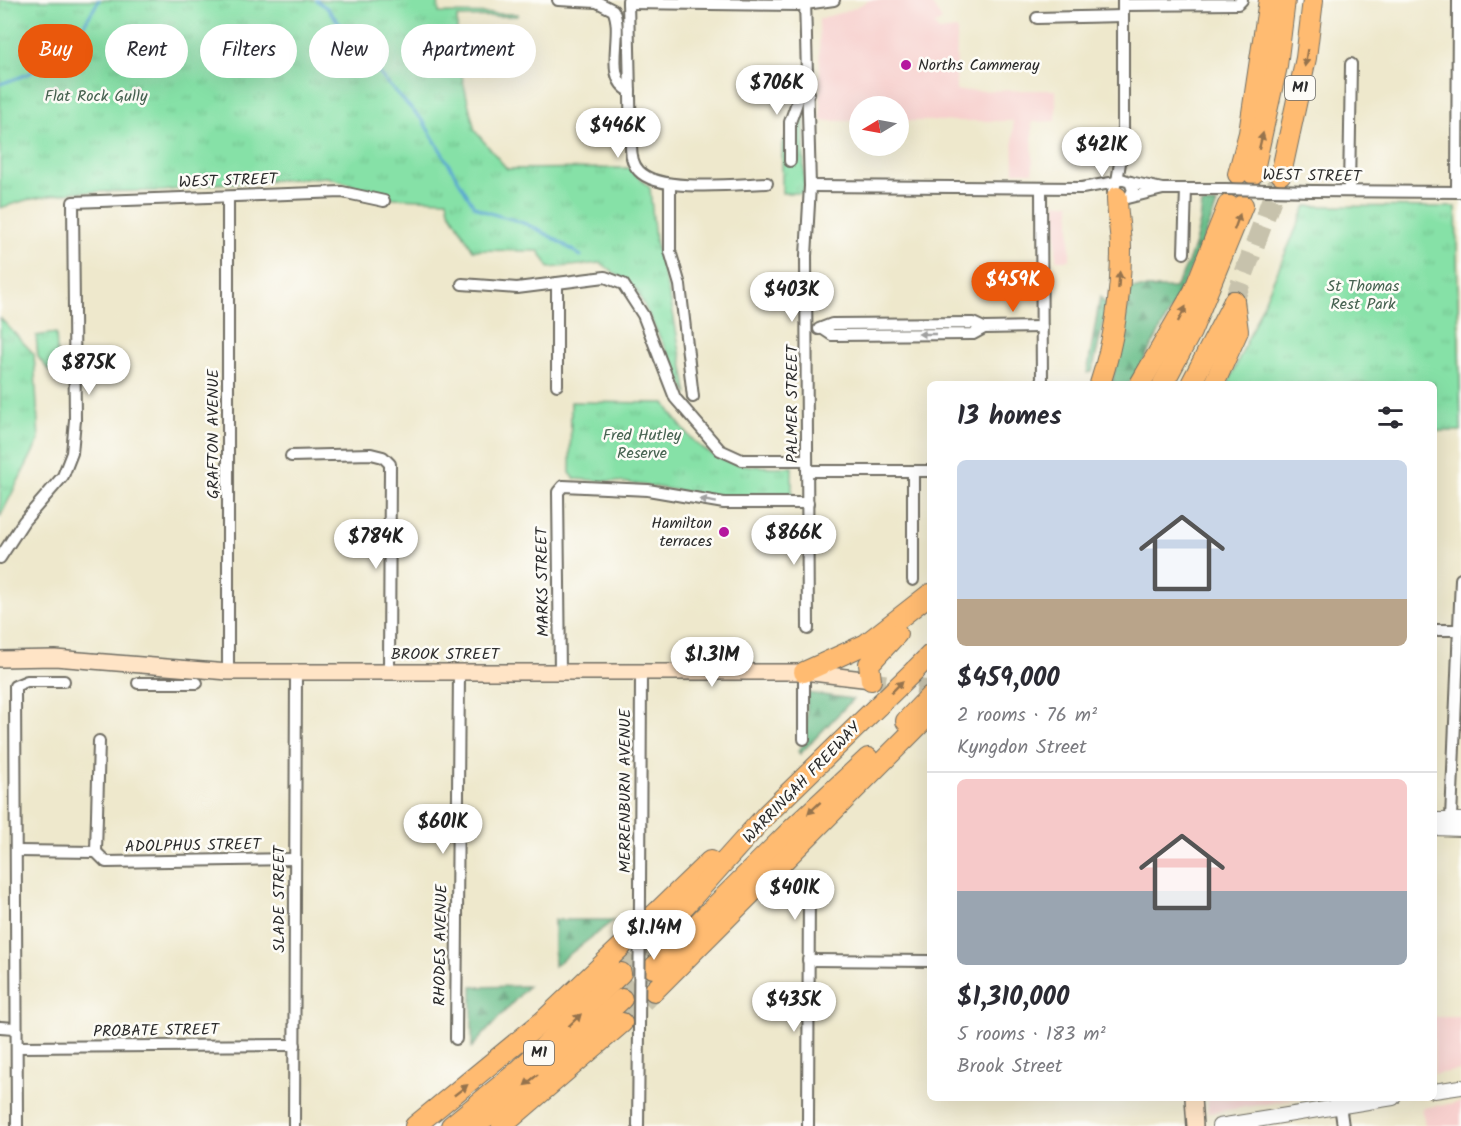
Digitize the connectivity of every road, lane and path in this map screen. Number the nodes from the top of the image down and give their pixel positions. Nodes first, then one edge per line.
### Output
1 (558, 0) edge
2 (834, 0) edge
3 (1242, 0) edge
4 (1269, 0) edge
5 (1285, 0) edge
6 (1313, 0) edge
7 (1458, 0) edge
8 (628, 1) edge
9 (805, 2) edge
10 (1123, 7) edge
11 (1037, 18) dead end
12 (1351, 64) dead end
13 (630, 91) junction
14 (808, 93) junction
15 (790, 161) dead end
16 (1281, 174) tunnel mouth
17 (767, 183) dead end
18 (670, 184) junction
19 (810, 186) junction
20 (1041, 188) junction
21 (1122, 188) junction
22 (1186, 189) junction
23 (1349, 191) junction
24 (1459, 192) edge
25 (228, 197) junction
26 (1232, 200) junction
27 (384, 201) dead end
28 (1184, 253) dead end
29 (557, 283) junction
30 (462, 284) dead end
31 (1042, 327) junction
32 (806, 329) junction
33 (1042, 381) edge
34 (1101, 381) edge
35 (1142, 381) edge
36 (1164, 381) edge
37 (1193, 381) edge
38 (1215, 381) edge
39 (556, 385) dead end
40 (693, 396) dead end
41 (291, 456) dead end
42 (807, 466) junction
43 (913, 471) junction
44 (927, 471) edge
45 (808, 503) junction
46 (0, 558) edge
47 (1461, 579) edge
48 (913, 580) dead end
49 (927, 596) edge
50 (927, 606) edge
51 (808, 629) dead end
52 (1437, 630) edge
53 (1458, 630) junction
54 (927, 658) edge
55 (0, 659) edge
56 (459, 671) junction
57 (228, 672) junction
58 (389, 672) junction
59 (560, 672) junction
60 (641, 672) junction
61 (804, 672) junction
62 (296, 673) junction
63 (165, 675) junction
64 (871, 680) joint
65 (64, 681) dead end
66 (138, 683) dead end
67 (197, 683) dead end
68 (924, 715) edge
69 (804, 739) dead end
70 (99, 741) dead end
71 (767, 814) junction
72 (1456, 819) edge
73 (1437, 820) edge
74 (1437, 828) edge
75 (1461, 829) edge
76 (17, 851) junction
77 (96, 852) junction
78 (293, 859) junction
79 (810, 882) dead end
80 (654, 915) tunnel mouth
81 (654, 940) tunnel mouth
82 (622, 946) tunnel mouth
83 (808, 960) junction
84 (927, 961) edge
85 (654, 968) tunnel mouth
86 (621, 973) tunnel mouth
87 (654, 991) tunnel mouth
88 (622, 999) tunnel mouth
89 (630, 1026) junction
90 (0, 1027) edge
91 (15, 1028) junction
92 (456, 1039) dead end
93 (295, 1045) junction
94 (16, 1047) junction
95 (1461, 1087) edge
96 (1437, 1091) edge
97 (1192, 1101) edge
98 (1339, 1102) edge
99 (16, 1126) edge
100 (294, 1126) edge
101 (415, 1126) edge
102 (451, 1126) edge
103 (475, 1126) edge
104 (502, 1126) edge
105 (638, 1126) edge
106 (808, 1126) edge
107 (1195, 1126) edge
108 (1219, 1126) edge
109 (1343, 1126) edge

1 - 13 street
2 - 9 street
3 - 10 street
4 -> 5 highway, M1
6 -> 16 highway, M1
7 - 24 street
8 - 9 street
8 - 13 street
9 - 14 street, PALMER STREET
10 - 11 street
10 - 21 street
12 - 23 street
13 - 18 street
14 - 15 street
14 - 19 street, PALMER STREET
17 - 18 street
18 - 40 street
19 - 20 street, WEST STREET
19 - 32 street, PALMER STREET
20 - 21 street, WEST STREET
20 - 31 street
21 - 22 street, WEST STREET
34 -> 21 highway
22 - 26 street, WEST STREET
22 - 28 street
23 - 24 street, WEST STREET
23 - 26 street, WEST STREET, bridge
25 - 27 street, WEST STREET
25 - 46 street, WEST STREET
25 - 57 street, GRAFTON AVENUE
35 -> 26 highway
36 -> 26 highway
29 - 30 street
29 - 39 street
29 - 42 street
31 - 32 street
31 - 33 street
32 - 42 street, PALMER STREET
37 - 38 highway
41 - 58 street
42 - 43 street
42 - 45 street, PALMER STREET
43 - 44 street
43 - 48 street
45 - 51 street, PALMER STREET
45 -> 59 street, MARKS STREET
47 - 53 street
49 - 61 highway
50 - 64 highway
52 - 53 street
53 - 72 street
71 -> 54 highway, WARRINGAH FREEWAY, bridge
55 - 63 main road, BROOK STREET
56 - 58 main road, BROOK STREET
56 - 59 main road, BROOK STREET
56 - 92 street, RHODES AVENUE
57 - 62 main road, BROOK STREET
57 - 63 main road, BROOK STREET
58 - 62 main road, BROOK STREET
59 - 60 main road, BROOK STREET
60 - 61 main road, BROOK STREET
60 - 89 street, MERRENBURN AVENUE, bridge
61 - 64 main road, BROOK STREET
61 - 69 street
62 - 78 street, SLADE STREET
63 - 66 street
63 - 67 street
65 - 76 street
68 -> 85 highway, WARRINGAH FREEWAY
68 - 87 highway
70 - 77 street
71 - 80 highway
71 - 81 highway, WARRINGAH FREEWAY
72 - 73 street
74 - 75 street
76 - 77 street, ADOLPHUS STREET
76 - 91 street
77 - 78 street, ADOLPHUS STREET
78 - 93 street, SLADE STREET
79 - 83 street
101 -> 82 highway
83 - 84 street
83 - 106 street
102 -> 86 highway, M1
88 -> 103 highway, M1
89 - 104 highway
89 - 105 street, MERRENBURN AVENUE
90 - 91 street
91 - 94 street
93 - 94 street, PROBATE STREET
93 - 100 street, SLADE STREET
94 - 99 street
95 - 96 street
97 - 107 main road
98 - 108 street
98 - 109 street

